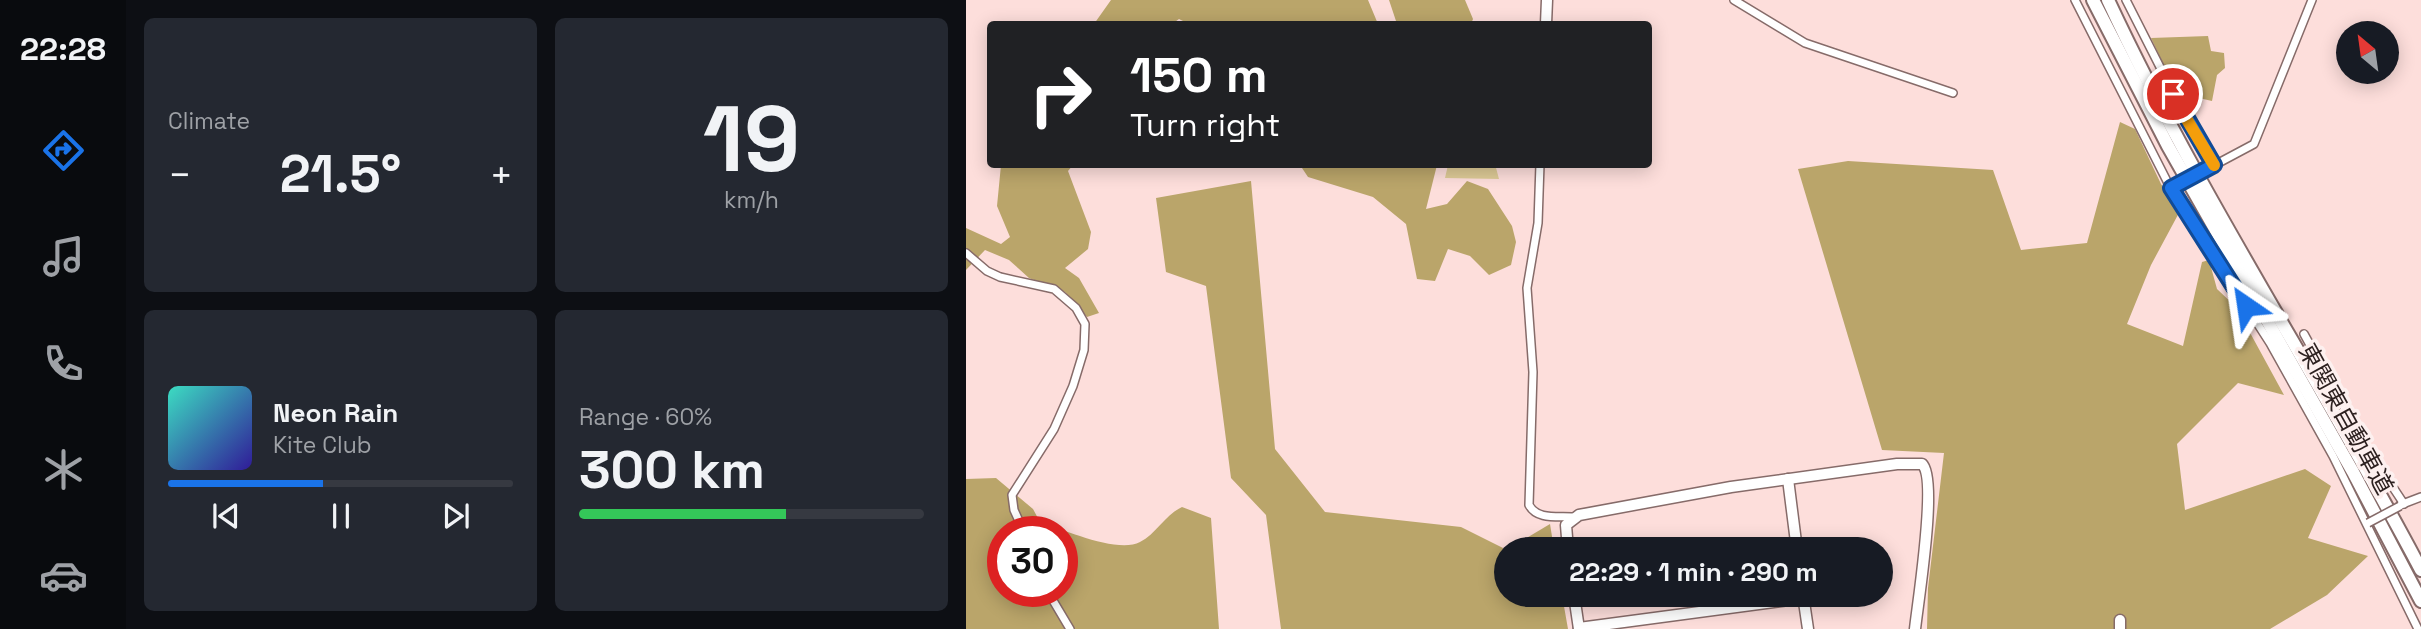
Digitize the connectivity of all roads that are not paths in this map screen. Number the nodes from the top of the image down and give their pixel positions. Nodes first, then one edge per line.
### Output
1 (1547, 0) edge
2 (1734, 0) edge
3 (2075, 0) edge
4 (2093, 0) edge
5 (2108, 0) edge
6 (2126, 0) edge
7 (2312, 0) edge
8 (1546, 21) edge
9 (1953, 93) dead end
10 (2211, 167) junction
11 (1540, 168) edge
12 (2174, 187) junction
13 (966, 253) edge
14 (2304, 334) dead end
15 (1788, 479) junction
16 (2421, 497) edge
17 (2402, 505) junction
18 (1017, 516) edge
19 (1572, 517) junction
20 (2367, 524) junction
21 (1567, 537) edge
22 (1795, 537) edge
23 (2421, 570) edge
24 (2421, 601) edge
25 (1057, 607) edge
26 (1576, 607) edge
27 (1727, 607) edge
28 (1805, 607) edge
29 (1579, 628) edge
30 (1070, 629) edge
31 (1808, 629) edge
32 (1915, 629) edge
33 (2418, 629) edge

1 - 8 street
2 - 9 street
3 - 12 street
4 - 24 highway, 東関東自動車道
5 - 23 highway, 東関東自動車道
6 - 10 street
7 - 10 street
10 - 12 street, bridge
11 - 19 street
12 - 20 street
13 - 18 street
14 - 17 street
15 - 19 street
15 - 22 street
15 - 32 street
16 - 17 street
17 - 20 street, bridge
19 - 21 street
20 - 33 street
25 - 30 street
26 - 29 street
27 - 29 street
28 - 31 street

